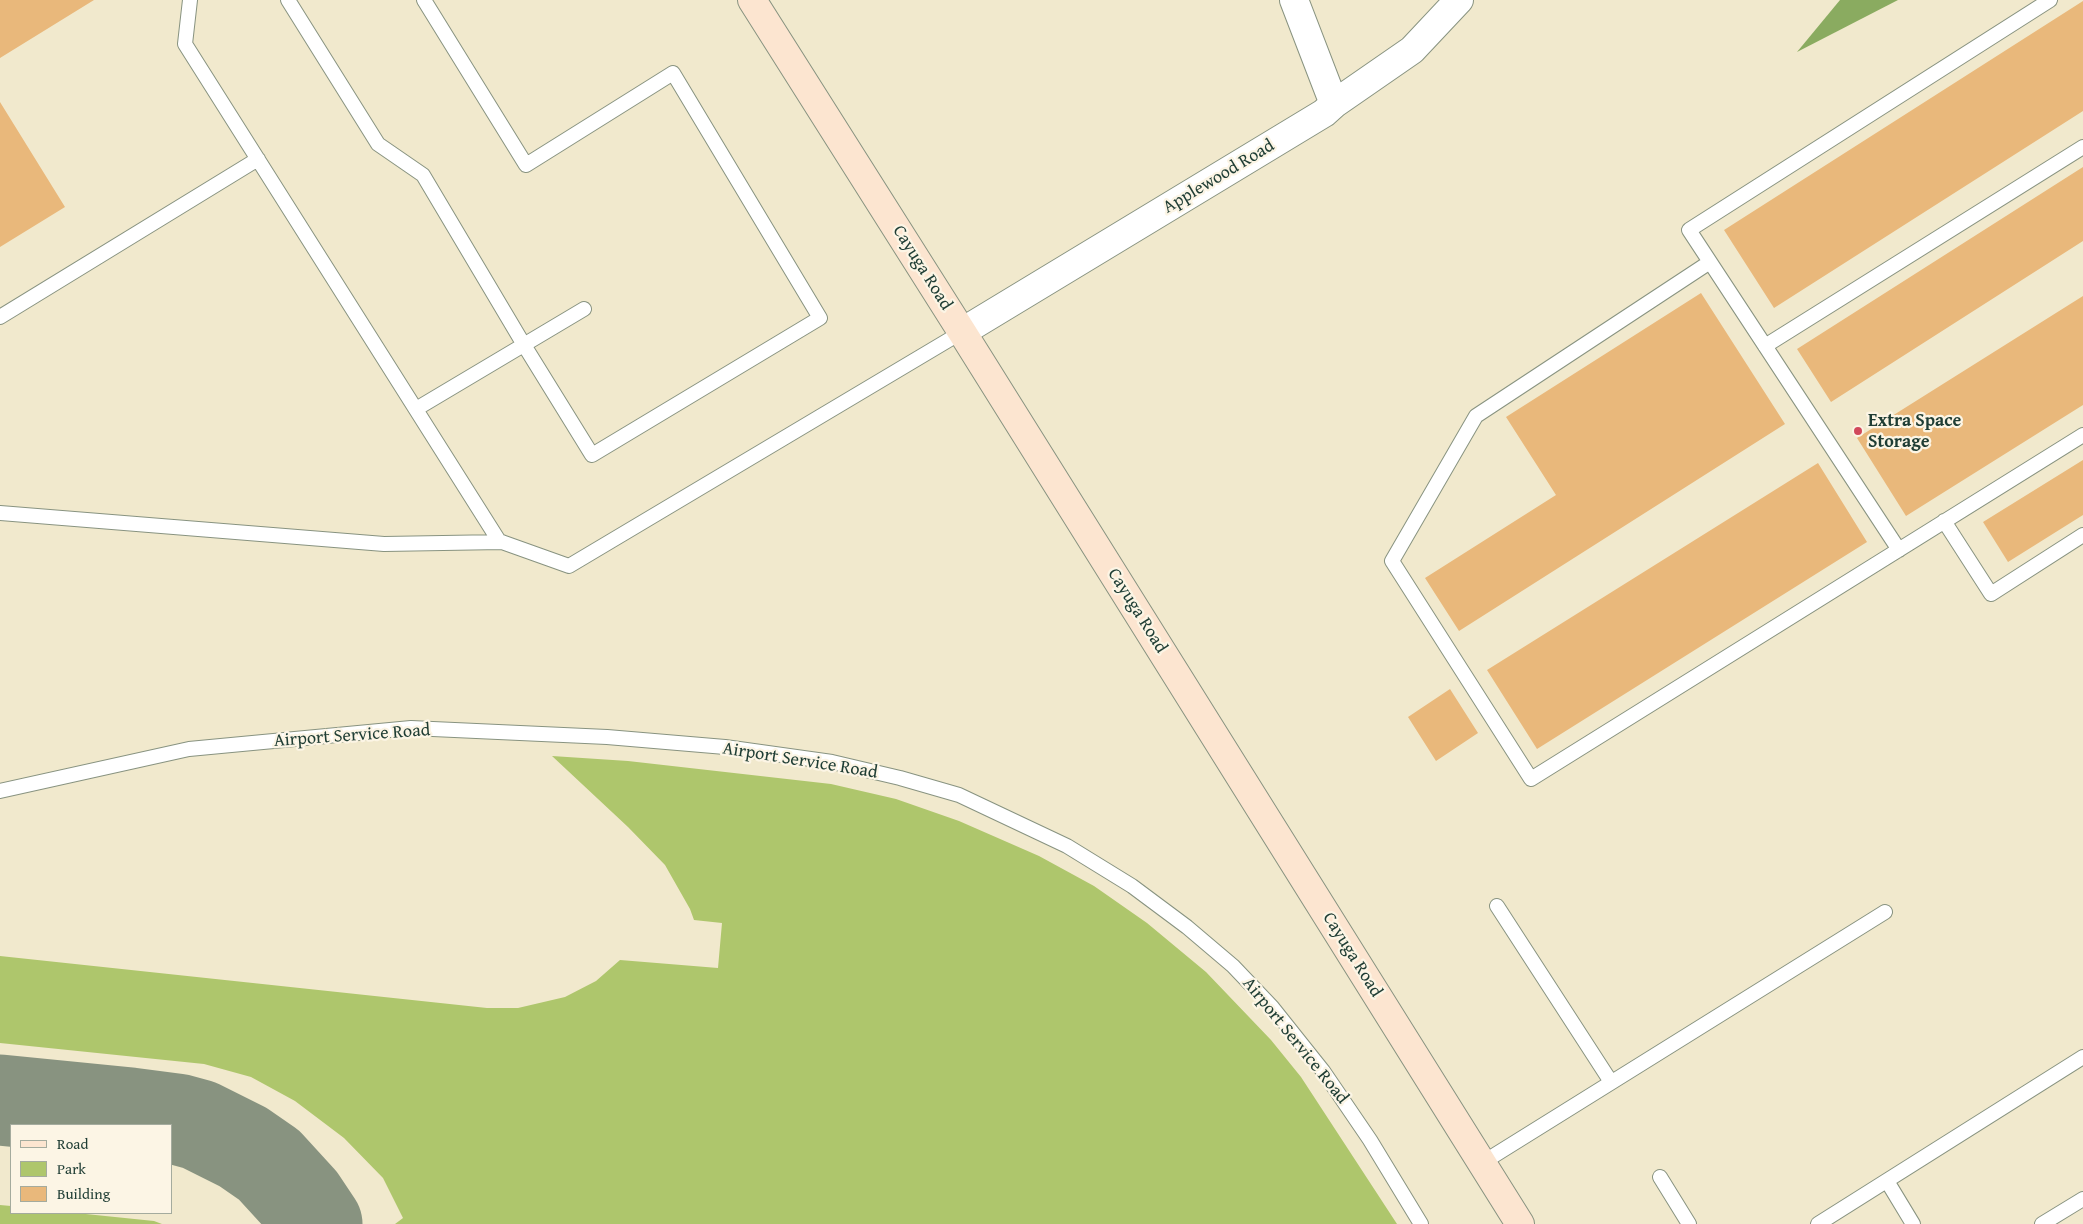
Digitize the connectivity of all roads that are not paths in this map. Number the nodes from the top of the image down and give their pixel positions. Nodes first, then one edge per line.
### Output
1 (190, 0) edge
2 (288, 0) edge
3 (424, 0) edge
4 (752, 0) edge
5 (1294, 0) edge
6 (1459, 0) edge
7 (2050, 0) edge
8 (1334, 104) junction
9 (2083, 147) edge
10 (258, 159) junction
11 (1710, 262) junction
12 (584, 309) dead end
13 (0, 317) edge
14 (962, 332) junction
15 (524, 345) junction
16 (1765, 346) junction
17 (416, 409) junction
18 (2083, 435) edge
19 (0, 513) edge
20 (1944, 521) junction
21 (2083, 536) edge
22 (502, 542) junction
23 (1899, 550) junction
24 (0, 791) edge
25 (1497, 906) dead end
26 (1885, 912) dead end
27 (2083, 1057) edge
28 (1611, 1082) junction
29 (1482, 1163) junction
30 (1660, 1177) dead end
31 (1887, 1181) junction
32 (2083, 1199) edge
33 (1422, 1224) edge
34 (1520, 1224) edge
35 (1689, 1224) edge
36 (1818, 1224) edge
37 (1913, 1224) edge
38 (2042, 1224) edge

1 - 10 lane
2 - 15 lane
3 - 15 lane
4 - 14 main road, Cayuga Road
5 - 8 street
6 - 8 street, Applewood Road
7 - 11 lane
8 - 14 street, Applewood Road
9 - 16 lane
10 - 13 lane
10 - 17 lane
11 - 16 lane
11 - 23 lane
12 - 15 lane
14 - 22 lane
14 - 29 main road, Cayuga Road
15 - 17 lane
16 - 23 lane
17 - 22 lane
18 - 20 lane
19 - 22 lane
20 - 21 lane
20 - 23 lane
24 - 33 lane, Airport Service Road
25 - 28 lane
26 - 28 lane
27 - 31 lane
28 - 29 lane
29 - 34 main road, Cayuga Road
30 - 35 lane
31 - 36 lane
31 - 37 lane
32 - 38 lane

